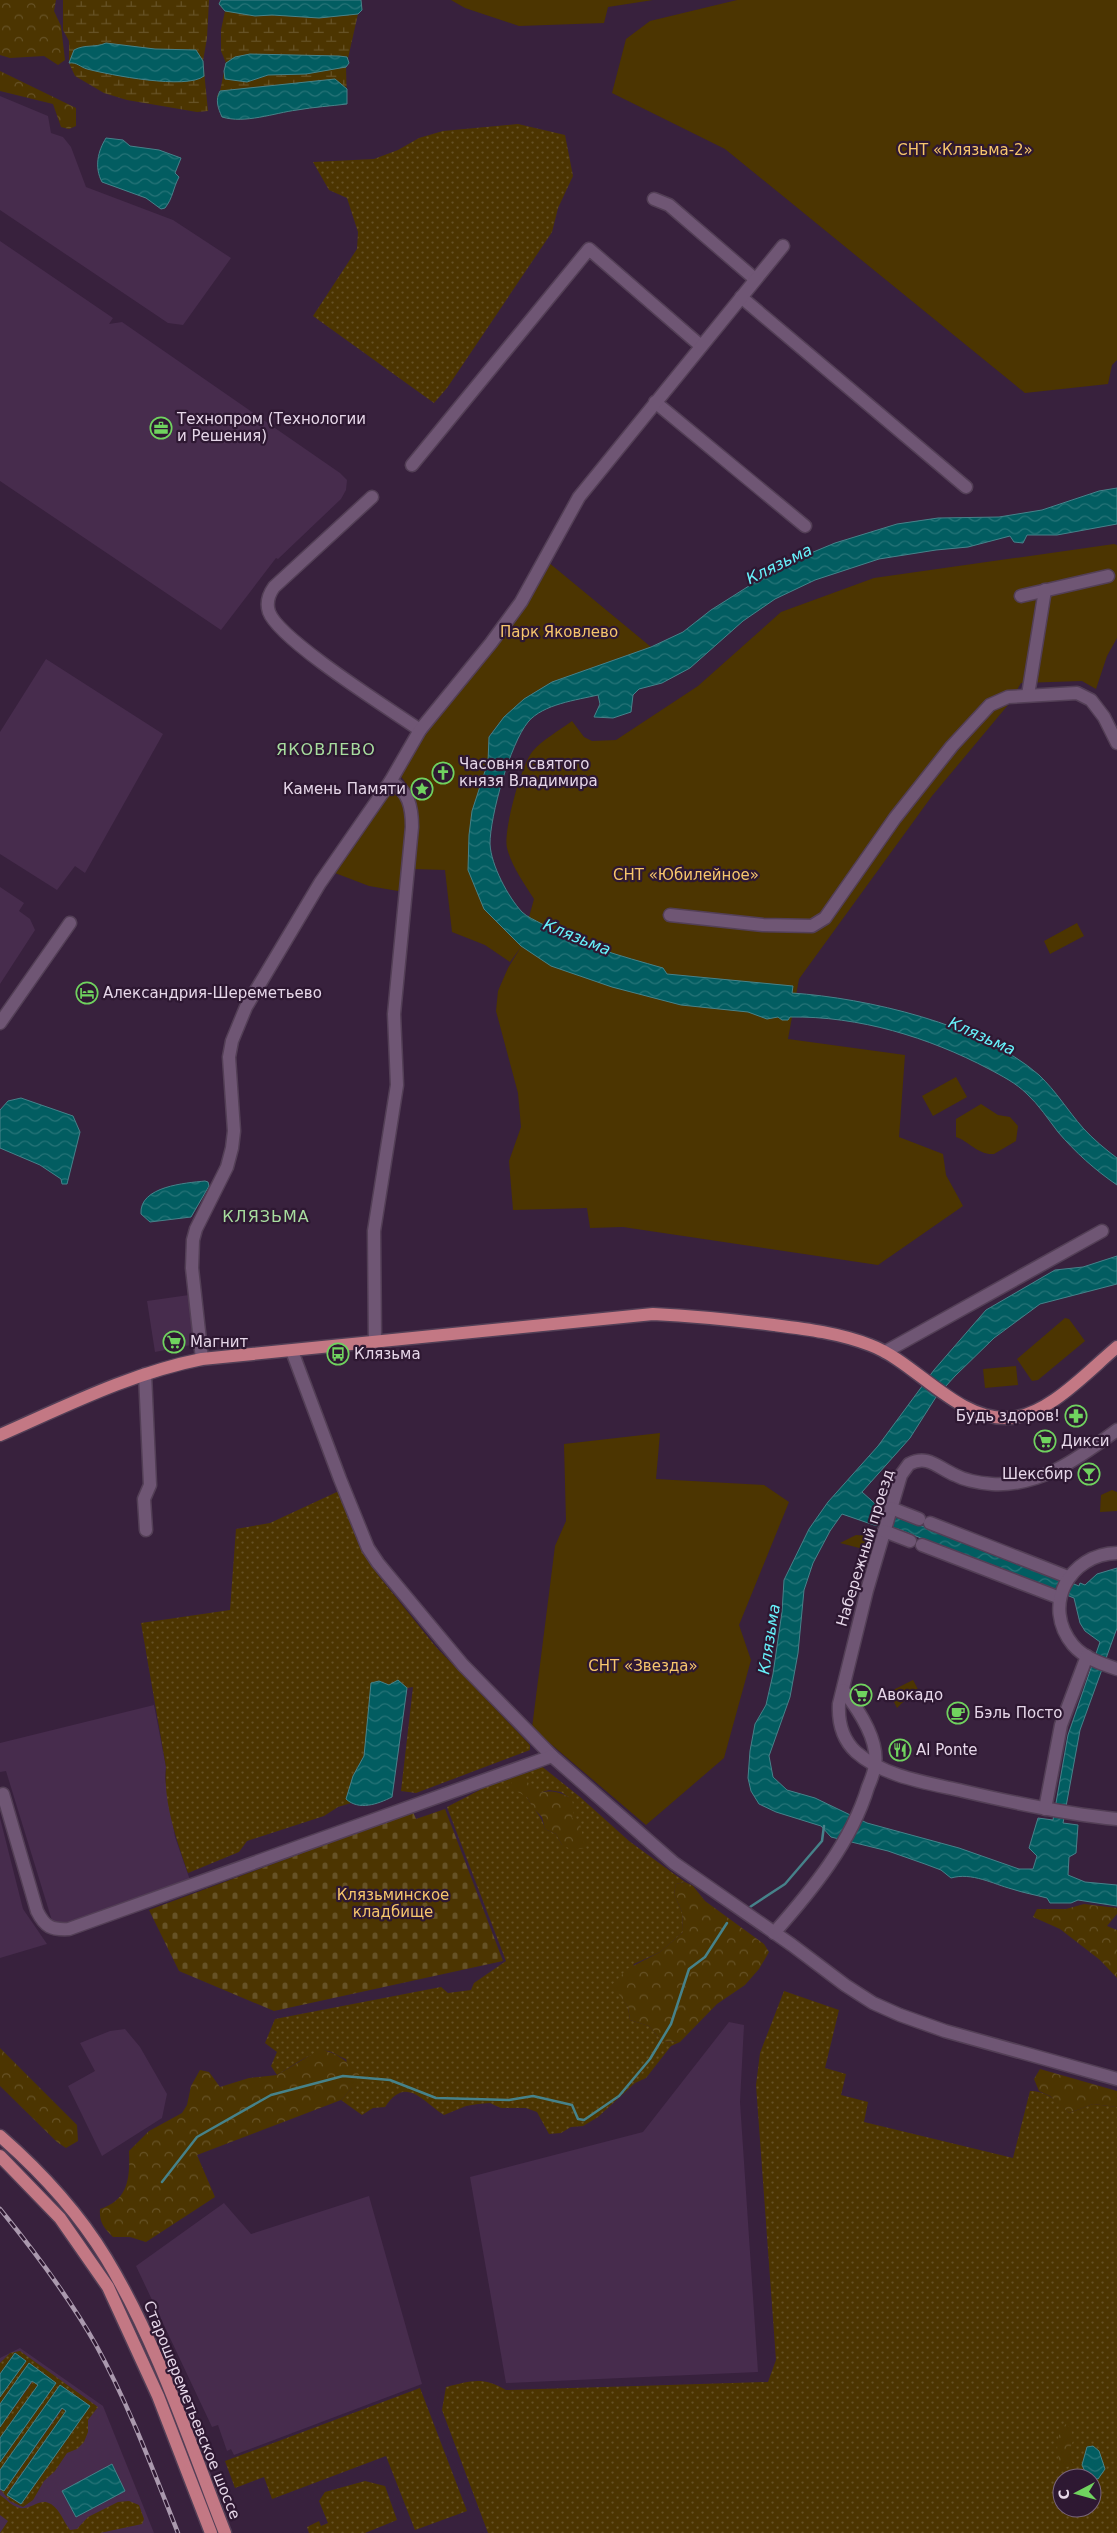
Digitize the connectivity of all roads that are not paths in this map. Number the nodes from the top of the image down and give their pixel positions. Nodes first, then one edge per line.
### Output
1 (654, 199) dead end
2 (783, 246) dead end
3 (755, 280) junction
4 (741, 297) junction
5 (701, 346) junction
6 (655, 402) junction
7 (412, 465) dead end
8 (966, 487) dead end
9 (372, 497) dead end
10 (805, 526) dead end
11 (1108, 576) dead end
12 (1046, 590) junction
13 (1021, 596) dead end
14 (1028, 695) junction
15 (420, 730) junction
16 (1117, 743) edge
17 (390, 782) junction
18 (670, 916) dead end
19 (70, 923) dead end
20 (0, 1023) edge
21 (1102, 1231) dead end
22 (376, 1342) junction
23 (1117, 1347) edge
24 (292, 1350) junction
25 (885, 1352) junction
26 (202, 1359) junction
27 (145, 1374) junction
28 (1117, 1430) edge
29 (0, 1435) edge
30 (891, 1509) junction
31 (146, 1530) dead end
32 (884, 1530) junction
33 (1117, 1553) edge
34 (1068, 1579) junction
35 (1061, 1596) junction
36 (1089, 1657) junction
37 (1117, 1669) edge
38 (843, 1690) junction
39 (552, 1756) junction
40 (875, 1765) junction
41 (3, 1794) dead end
42 (1048, 1810) junction
43 (1117, 1819) edge
44 (774, 1933) junction
45 (1117, 2079) edge
46 (0, 2136) edge
47 (0, 2156) edge
48 (211, 2533) edge
49 (225, 2533) edge

1 - 3 street
2 - 3 street
3 - 4 street
4 - 5 street
4 - 8 street
5 - 6 street
5 - 7 street
6 - 10 street
6 - 15 street
9 - 15 street
11 - 12 street
12 - 13 street
12 - 14 street
14 - 16 street
14 - 18 street
15 - 17 street
17 - 22 street
17 - 26 street
19 - 20 street
21 - 25 street
22 - 24 main road
22 - 25 main road
23 - 25 main road
24 - 26 main road
24 - 39 street
26 - 27 main road
27 - 29 main road
27 - 31 street
28 - 30 street, Набережный проезд
30 - 32 street, Набережный проезд
30 - 34 street
32 - 35 street
32 - 38 street, Набережный проезд
33 - 34 street
34 - 35 street
35 - 36 street
36 - 37 street
36 - 42 street
38 - 40 street
38 - 40 street, Набережный проезд
39 - 41 street
39 - 44 street
40 - 42 street, Набережный проезд
40 - 44 street
42 - 43 street, Набережный проезд
44 - 45 street
46 - 49 main road, Старошереметьевское шоссе
47 - 48 main road, Старошереметьевское шоссе

